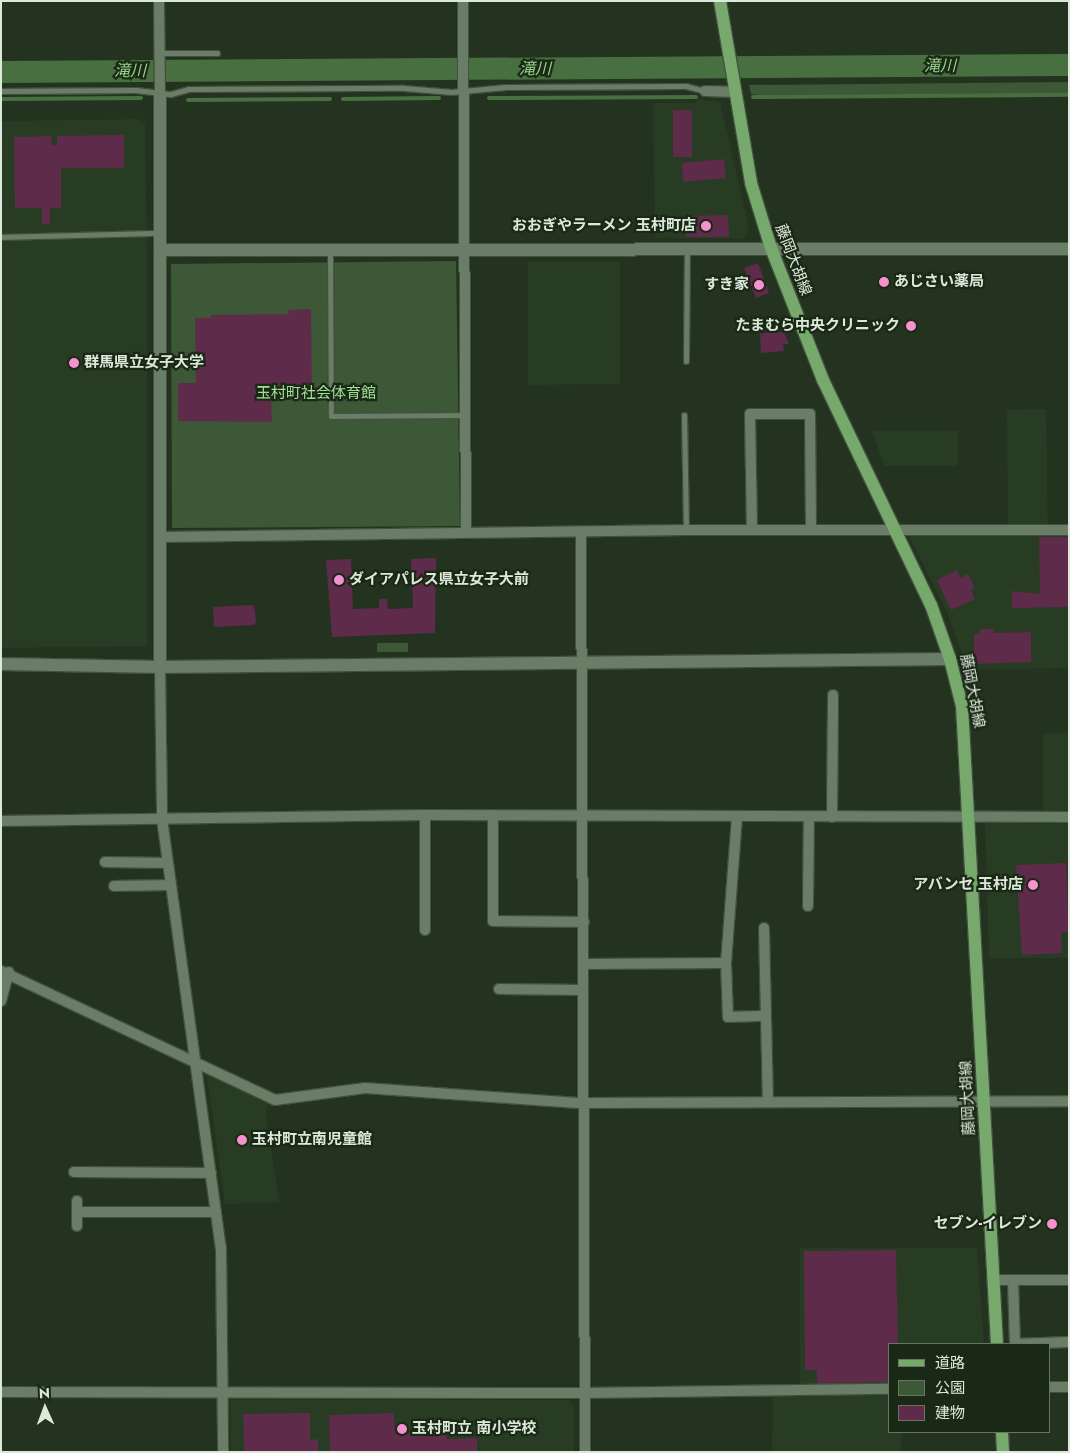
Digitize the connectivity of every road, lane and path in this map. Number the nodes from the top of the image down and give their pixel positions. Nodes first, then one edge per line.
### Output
1 (159, 1) edge
2 (463, 1) edge
3 (720, 1) edge
4 (217, 53) dead end
5 (159, 54) junction
6 (464, 88) junction
7 (736, 88) junction
8 (160, 90) junction
9 (1, 91) edge
10 (705, 91) joint
11 (160, 233) junction
12 (1, 237) edge
13 (687, 248) junction
14 (771, 248) junction
15 (330, 249) junction
16 (465, 249) junction
17 (1069, 249) edge
18 (160, 250) junction
19 (686, 361) dead end
20 (466, 415) junction
21 (684, 415) dead end
22 (686, 530) junction
23 (752, 530) junction
24 (811, 530) junction
25 (1069, 530) edge
26 (897, 531) junction
27 (466, 532) junction
28 (581, 532) junction
29 (161, 537) junction
30 (950, 659) junction
31 (1, 664) edge
32 (582, 664) junction
33 (160, 668) junction
34 (833, 695) dead end
35 (425, 815) junction
36 (493, 815) junction
37 (737, 817) junction
38 (809, 817) junction
39 (832, 817) junction
40 (1069, 817) edge
41 (583, 818) junction
42 (968, 818) junction
43 (162, 819) junction
44 (1, 821) edge
45 (105, 862) dead end
46 (167, 863) junction
47 (170, 885) junction
48 (114, 886) dead end
49 (808, 906) dead end
50 (584, 922) junction
51 (764, 928) dead end
52 (426, 930) dead end
53 (726, 963) junction
54 (583, 964) junction
55 (5, 972) edge
56 (499, 989) dead end
57 (583, 990) junction
58 (1, 1002) edge
59 (766, 1016) junction
60 (196, 1062) junction
61 (984, 1101) junction
62 (1069, 1101) edge
63 (768, 1102) junction
64 (581, 1103) junction
65 (74, 1172) dead end
66 (211, 1173) junction
67 (77, 1200) dead end
68 (77, 1212) junction
69 (216, 1212) junction
70 (76, 1226) dead end
71 (994, 1280) junction
72 (1013, 1280) junction
73 (1069, 1280) edge
74 (1069, 1342) edge
75 (997, 1343) edge
76 (1016, 1343) edge
77 (1050, 1343) edge
78 (1050, 1387) edge
79 (1069, 1387) edge
80 (888, 1389) edge
81 (223, 1391) junction
82 (1, 1392) edge
83 (585, 1393) junction
84 (1002, 1433) edge
85 (223, 1452) edge
86 (585, 1452) edge
87 (1003, 1452) edge

1 - 5 street
2 - 6 street
3 - 7 main road, 藤岡大胡線
4 - 5 lane
5 - 8 street
6 - 8 lane
6 - 10 lane
6 - 16 street
7 - 10 street
7 - 14 main road, 藤岡大胡線
8 - 9 lane
8 - 11 street
11 - 12 lane
11 - 18 street
13 - 14 street
13 - 16 street
13 - 19 lane
14 - 17 street
14 - 26 main road, 藤岡大胡線
15 - 16 street
15 - 18 street
15 - 20 lane
16 - 20 street
18 - 29 street
20 - 27 street
21 - 22 lane
22 - 23 street
22 - 28 street
23 - 24 street
23 - 24 street
24 - 26 street
25 - 26 street
26 - 30 main road, 藤岡大胡線
27 - 28 street
27 - 29 street
28 - 32 street
29 - 33 street
30 - 32 street
30 - 42 main road, 藤岡大胡線
31 - 33 street
32 - 33 street
32 - 41 street
33 - 43 street
34 - 39 street
35 - 36 street
35 - 43 street
35 - 52 street
36 - 41 street
36 - 50 street
37 - 38 street
37 - 41 street
37 - 53 street
38 - 39 street
38 - 49 street
39 - 42 street
40 - 42 street
41 - 50 street
42 - 61 main road, 藤岡大胡線
43 - 44 street
43 - 46 street
45 - 46 street
46 - 47 street
47 - 48 street
47 - 60 street
50 - 54 street
51 - 59 street
53 - 54 street
53 - 59 street
54 - 57 street
55 - 58 street
55 - 60 street
56 - 57 street
57 - 64 street
59 - 63 street
60 - 64 street
60 - 66 street
61 - 62 street
61 - 63 street
61 - 71 main road, 藤岡大胡線
63 - 64 street
64 - 83 street
65 - 66 street
66 - 69 street
67 - 68 street
68 - 69 street
68 - 70 street
69 - 81 street
71 - 72 street
71 - 75 main road, 藤岡大胡線
72 - 73 street
72 - 76 street
74 - 77 street
78 - 79 street
80 - 83 street
81 - 82 street
81 - 83 street
81 - 85 street
83 - 86 street
84 - 87 main road

